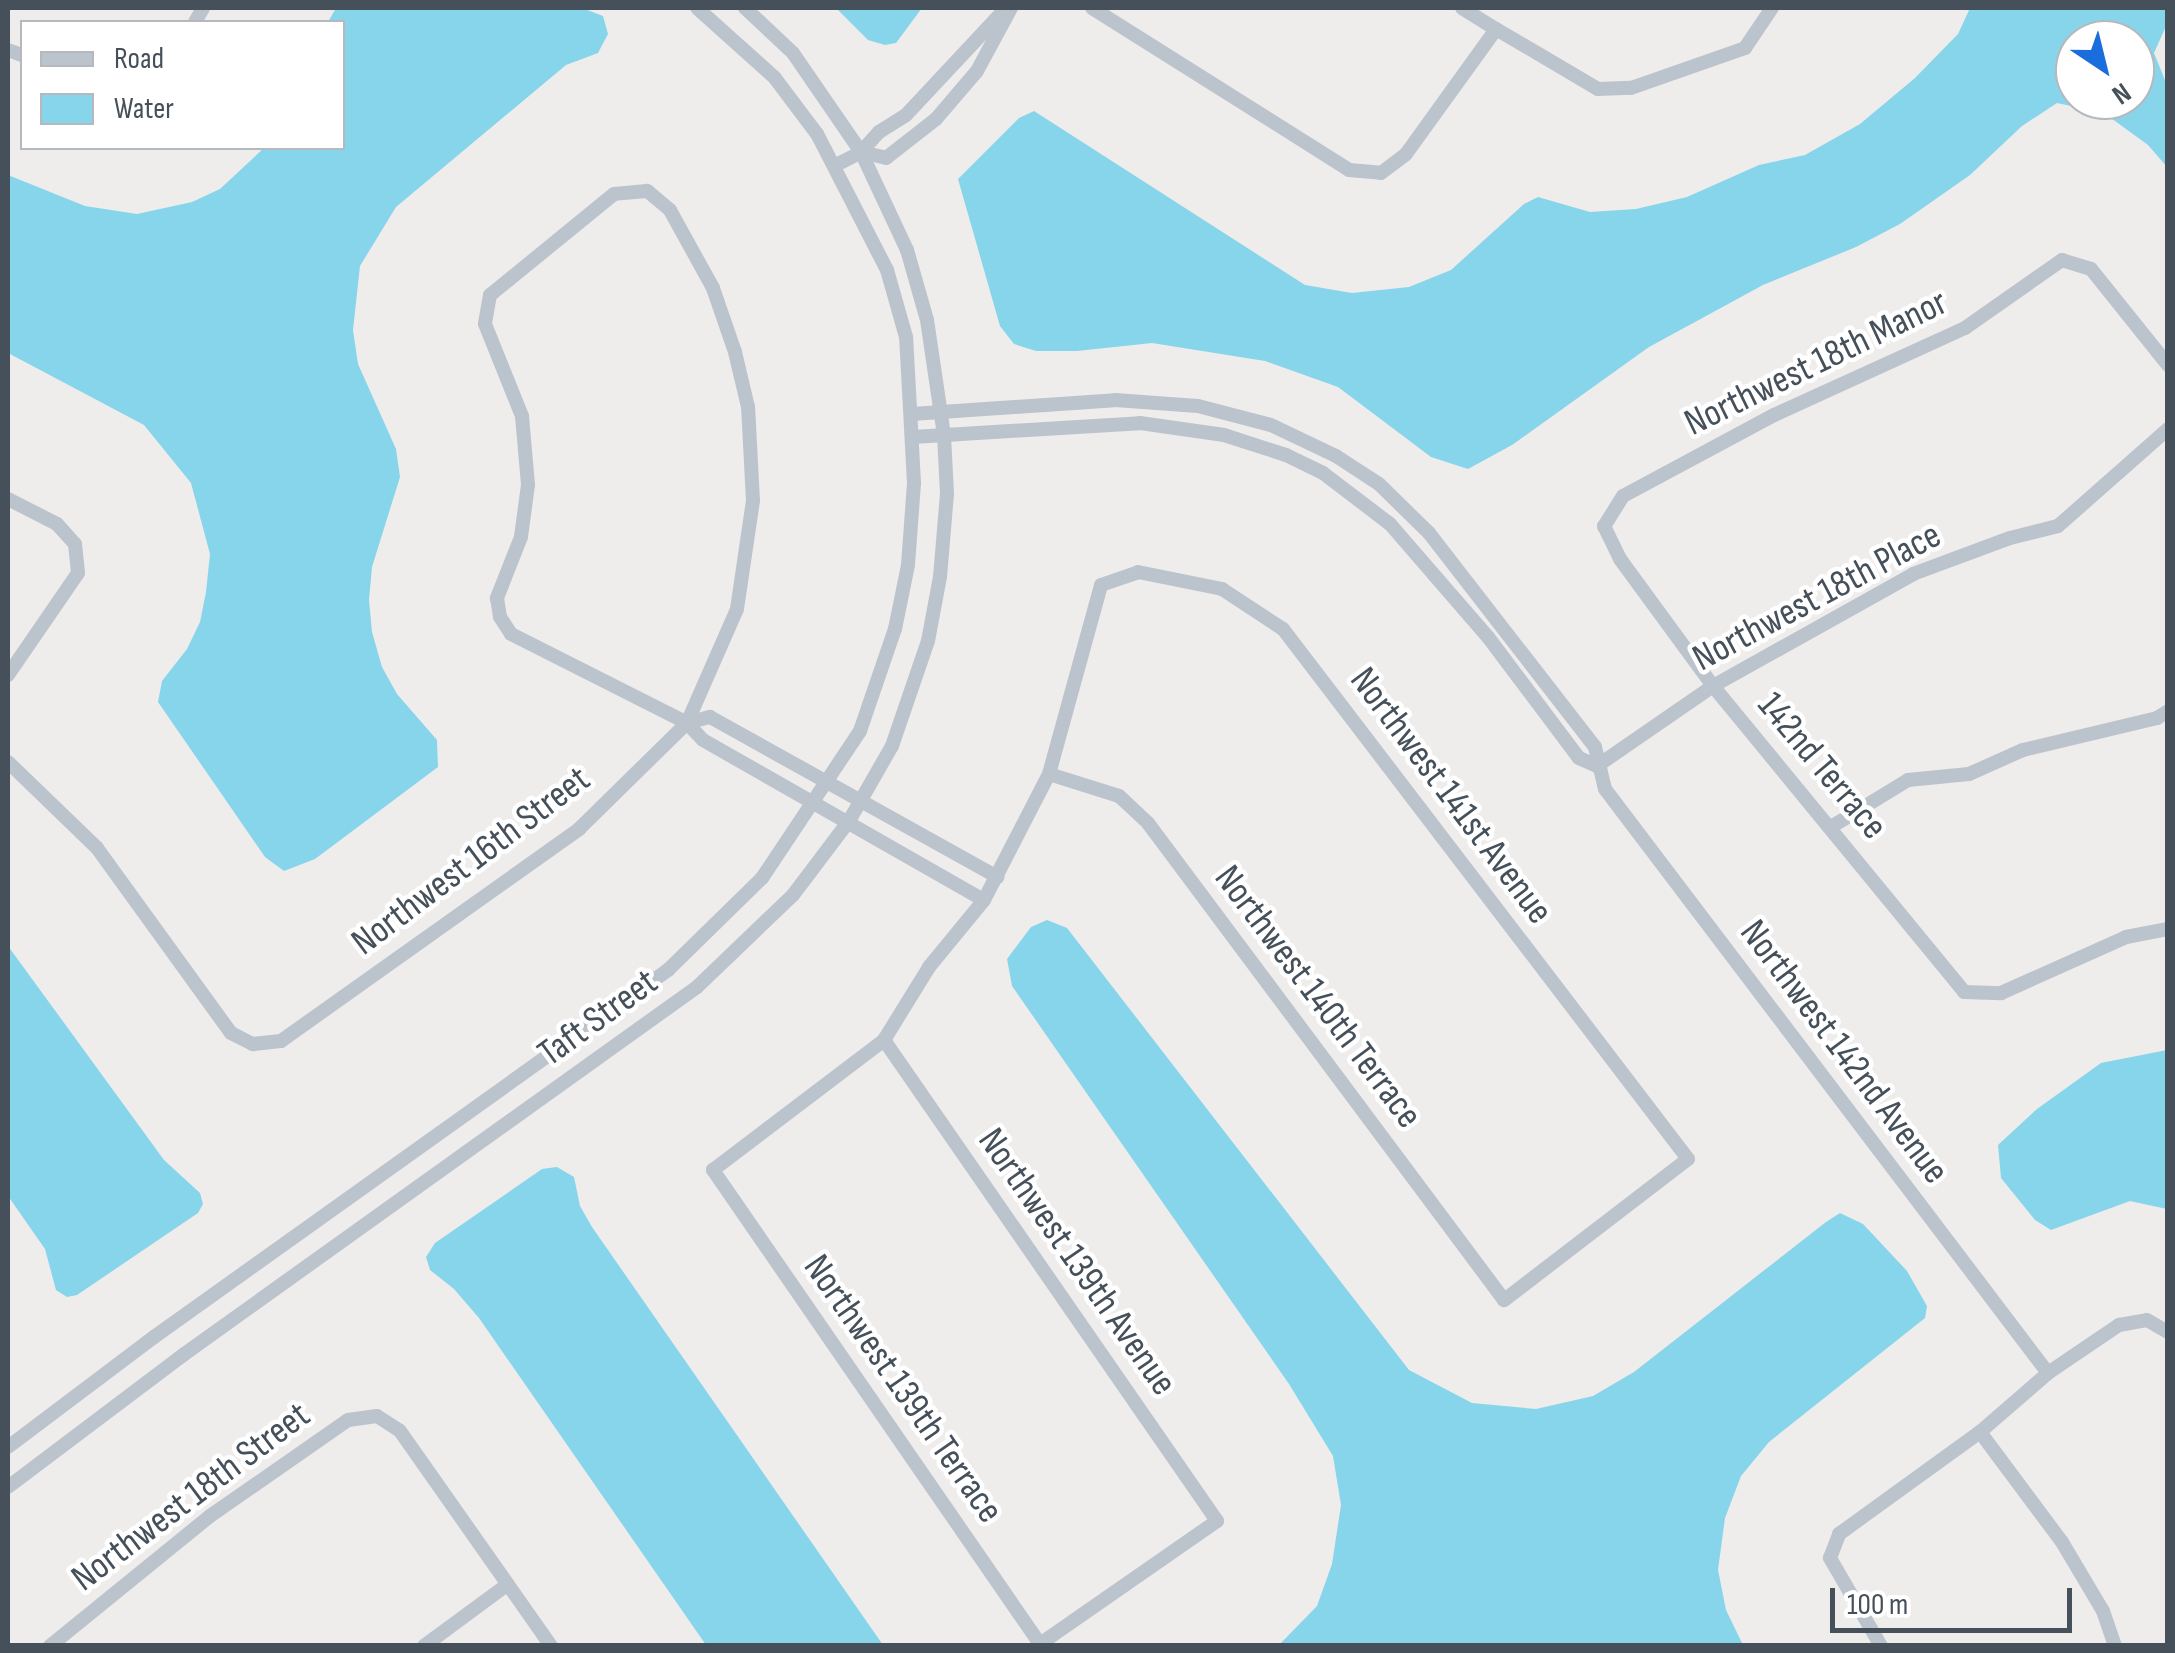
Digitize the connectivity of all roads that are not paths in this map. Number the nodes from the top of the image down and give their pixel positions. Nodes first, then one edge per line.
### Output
1 (698, 8) edge
2 (745, 8) edge
3 (1008, 8) edge
4 (1092, 8) edge
5 (1462, 8) edge
6 (1772, 8) edge
7 (1496, 29) junction
8 (861, 152) junction
9 (834, 166) junction
10 (2168, 365) edge
11 (943, 411) junction
12 (912, 414) junction
13 (2168, 430) edge
14 (944, 435) junction
15 (913, 437) junction
16 (8, 498) edge
17 (1604, 526) joint
18 (8, 676) edge
19 (1713, 686) junction
20 (2168, 711) edge
21 (687, 723) junction
22 (8, 762) edge
23 (1597, 766) junction
24 (1049, 774) junction
25 (830, 780) junction
26 (862, 799) junction
27 (817, 802) junction
28 (849, 821) junction
29 (1831, 828) junction
30 (997, 877) junction
31 (984, 900) junction
32 (2168, 928) edge
33 (884, 1040) junction
34 (1504, 1300) joint
35 (2168, 1332) edge
36 (2048, 1373) junction
37 (1980, 1432) junction
38 (8, 1447) edge
39 (8, 1487) edge
40 (508, 1584) junction
41 (1040, 1644) edge
42 (50, 1646) edge
43 (424, 1646) edge
44 (551, 1646) edge
45 (1881, 1646) edge
46 (2116, 1646) edge

1 - 9 street
2 - 8 street
3 - 8 street
3 - 8 street
4 - 7 street
5 - 7 street
6 - 7 street
8 - 9 street
8 - 11 street
9 - 12 street
10 - 17 street, Northwest 18th Manor
11 - 12 street, Northwest 142nd Avenue
11 - 14 street, Taft Street
11 - 23 street, Northwest 142nd Avenue
12 - 15 street, Taft Street
13 - 19 street, Northwest 18th Place
14 - 15 street, Northwest 142nd Avenue
14 - 23 street, Northwest 142nd Avenue
14 - 26 street, Taft Street
15 - 25 street, Taft Street
16 - 18 street
17 - 19 street, 142nd Terrace
19 - 23 street, Northwest 18th Place
19 - 29 street, 142nd Terrace
20 - 29 street
21 - 21 street, Northwest 16th Street
21 - 22 street, Northwest 16th Street
21 - 25 street
21 - 27 street
23 - 36 street, Northwest 142nd Avenue
24 - 30 street
24 - 34 street, Northwest 140th Terrace
24 - 34 street, Northwest 141st Avenue
25 - 26 street
25 - 27 street, Taft Street
26 - 28 street, Taft Street
26 - 30 street
27 - 28 street
27 - 38 street, Taft Street
28 - 31 street
28 - 39 street, Taft Street
29 - 32 street, 142nd Terrace
30 - 31 street
31 - 33 street
33 - 41 street, Northwest 139th Terrace
33 - 41 street, Northwest 139th Avenue
35 - 36 street
36 - 37 street
37 - 45 street
37 - 46 street
40 - 42 street, Northwest 18th Street
40 - 43 street
40 - 44 street

